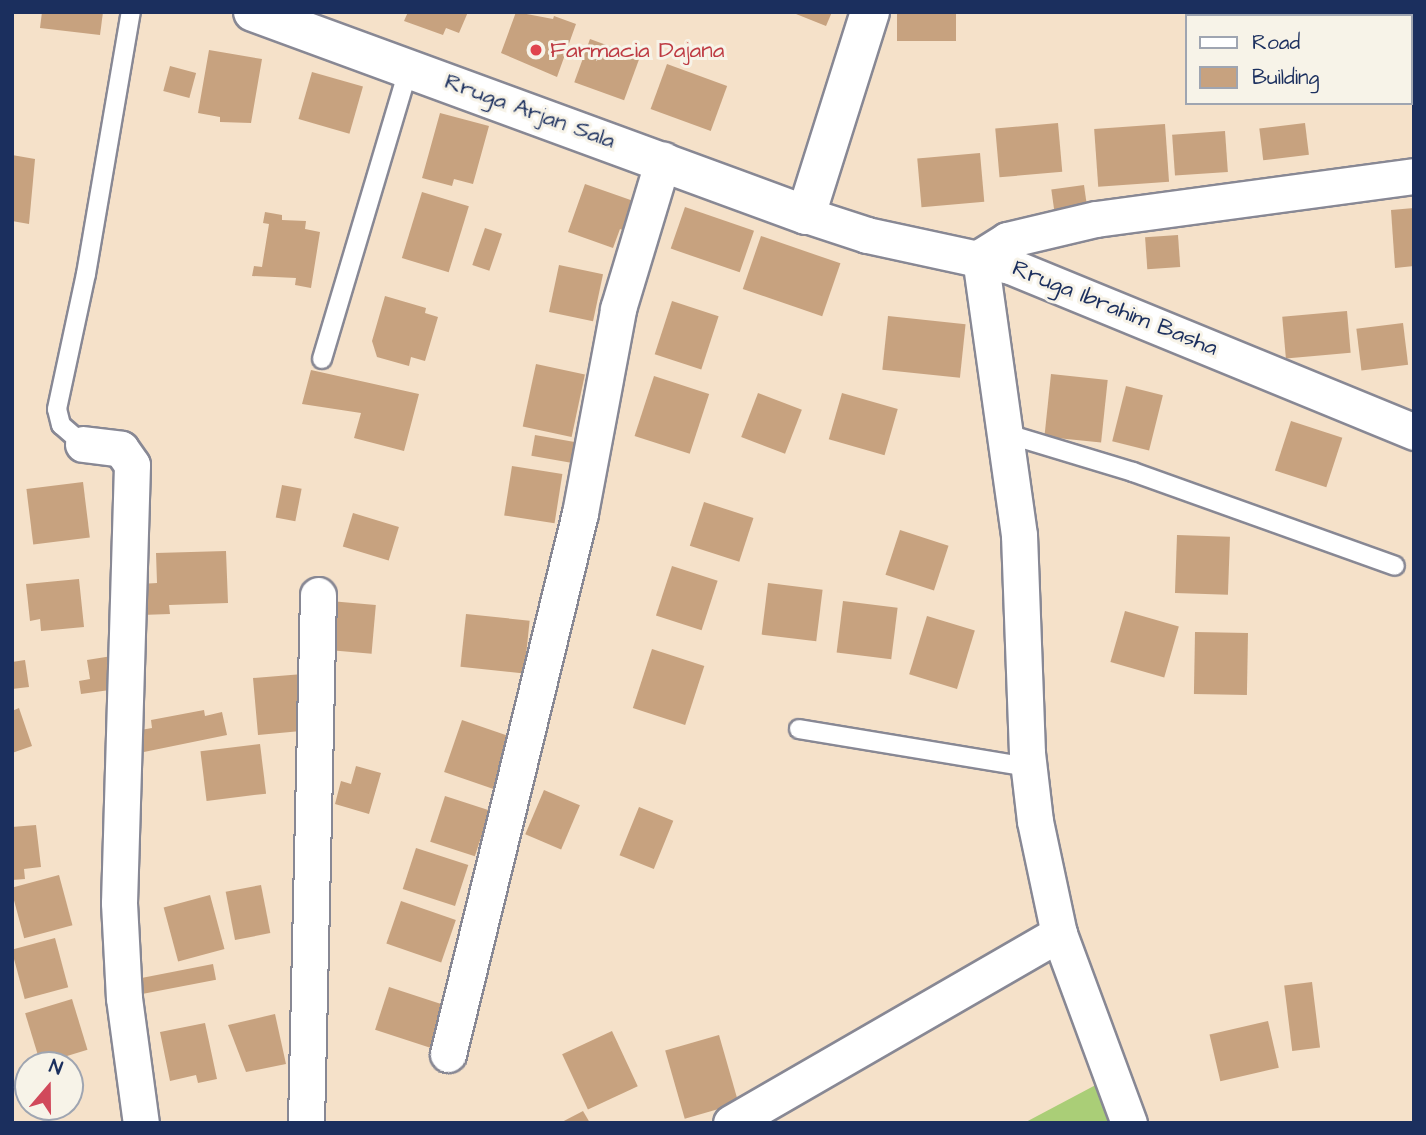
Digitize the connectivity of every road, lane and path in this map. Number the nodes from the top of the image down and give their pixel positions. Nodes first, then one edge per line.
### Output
1 (131, 12) edge
2 (253, 12) edge
3 (870, 12) edge
4 (409, 67) junction
5 (663, 160) junction
6 (1414, 176) edge
7 (806, 215) junction
8 (979, 257) junction
9 (322, 359) dead end
10 (1410, 427) edge
11 (1004, 433) junction
12 (83, 444) joint
13 (1395, 566) dead end
14 (318, 594) dead end
15 (799, 729) dead end
16 (1029, 767) junction
17 (1059, 934) junction
18 (448, 1054) dead end
19 (141, 1123) edge
20 (306, 1123) edge
21 (731, 1123) edge
22 (1129, 1123) edge

1 - 12 lane
2 - 4 street, Rruga Arjan Sala
3 - 7 street
4 - 5 street, Rruga Arjan Sala
4 - 9 lane
5 - 7 street, Rruga Arjan Sala
5 - 18 street
6 - 8 street
7 - 8 street, Rruga Ibrahim Basha
8 - 10 street, Rruga Ibrahim Basha
8 - 11 street
11 - 13 lane
11 - 16 street
12 - 19 street
14 - 20 street
15 - 16 lane
16 - 17 street
17 - 21 street
17 - 22 street

